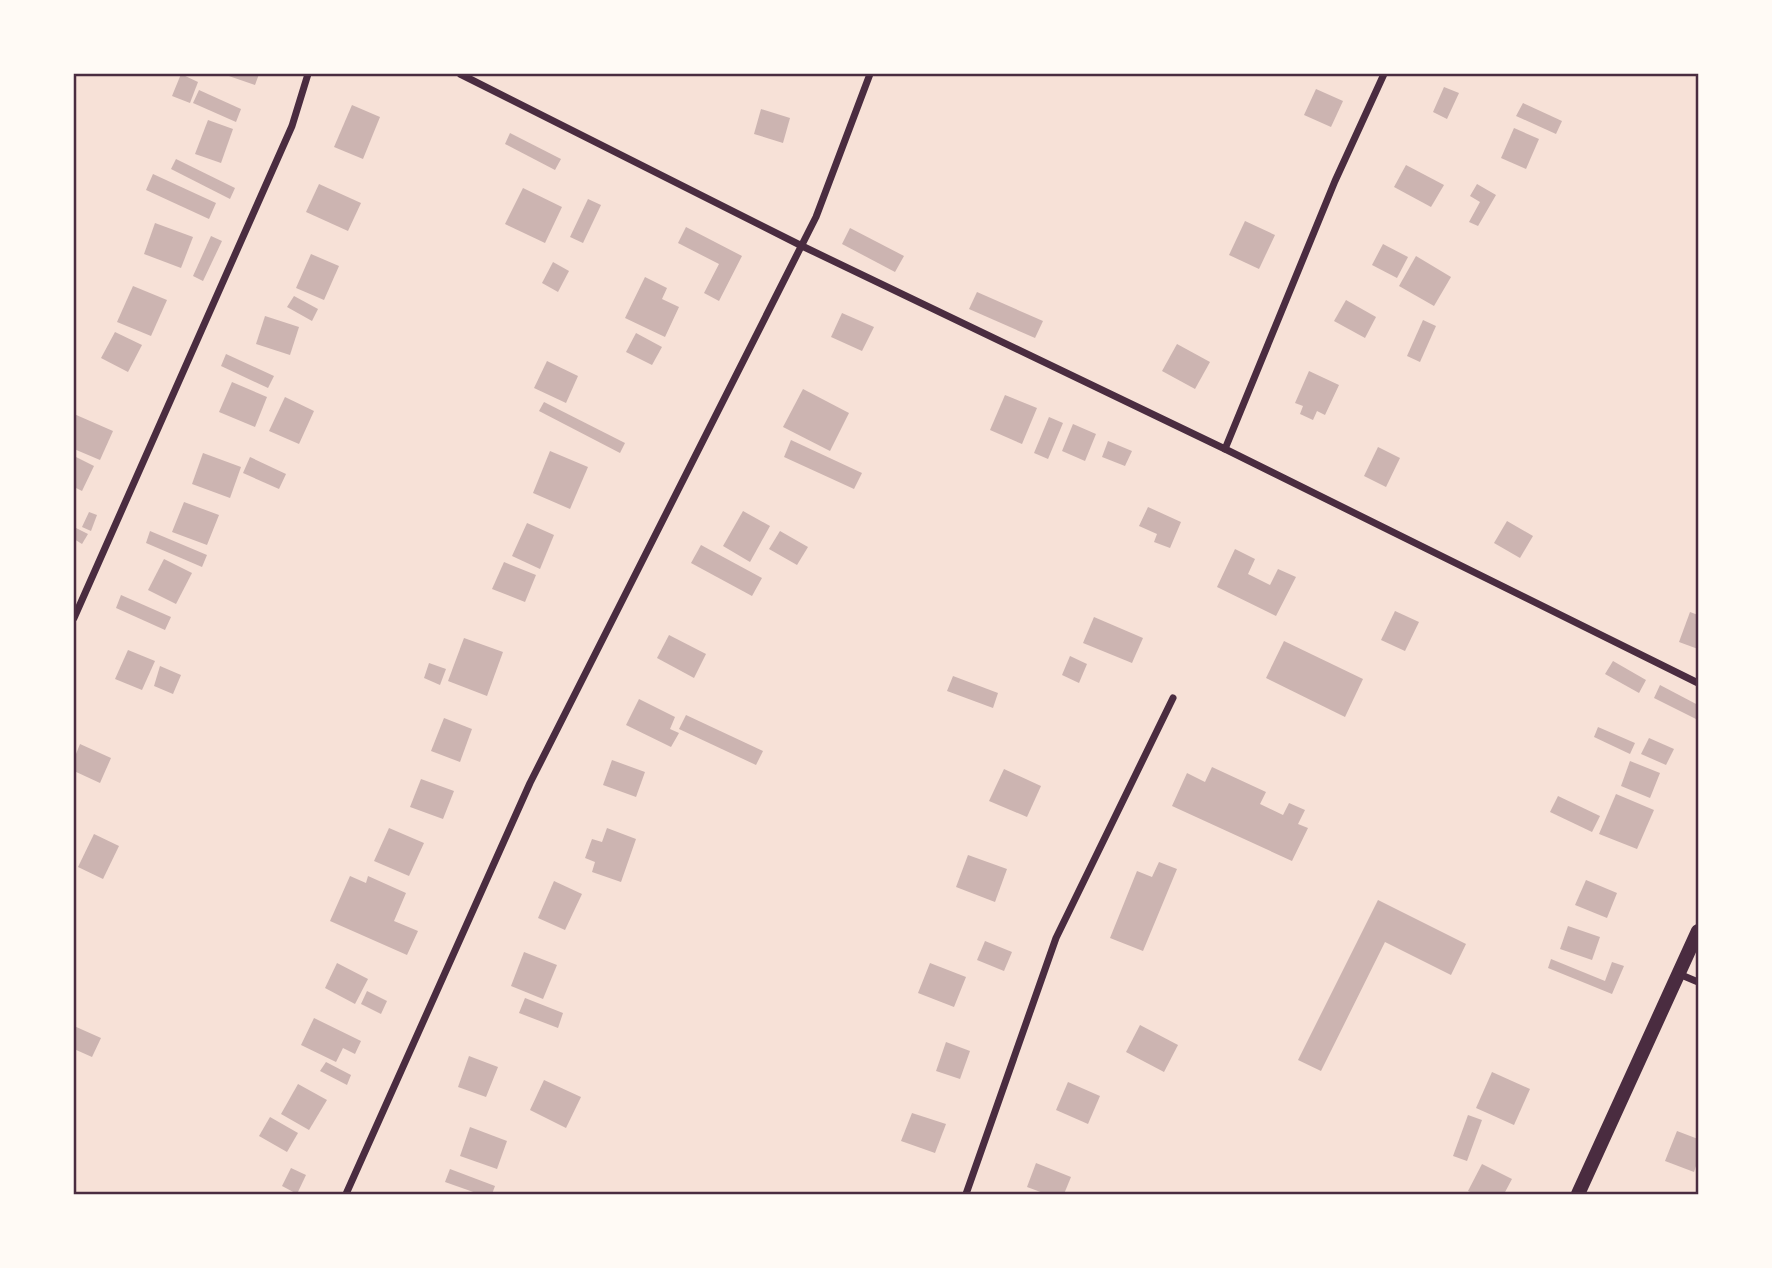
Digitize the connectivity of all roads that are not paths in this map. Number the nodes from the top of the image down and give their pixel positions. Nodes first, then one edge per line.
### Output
1 (308, 74) edge
2 (460, 74) edge
3 (870, 74) edge
4 (1384, 74) edge
5 (802, 246) junction
6 (1225, 449) junction
7 (74, 618) edge
8 (1699, 683) edge
9 (1173, 698) dead end
10 (1699, 931) edge
11 (1679, 974) junction
12 (1699, 982) edge
13 (346, 1195) edge
14 (967, 1195) edge
15 (1578, 1195) edge

1 - 7 street
2 - 5 street
3 - 5 street
4 - 6 street
5 - 6 street
5 - 13 street
6 - 8 street
9 - 14 street
10 - 11 main road
11 - 12 street
11 - 15 main road

